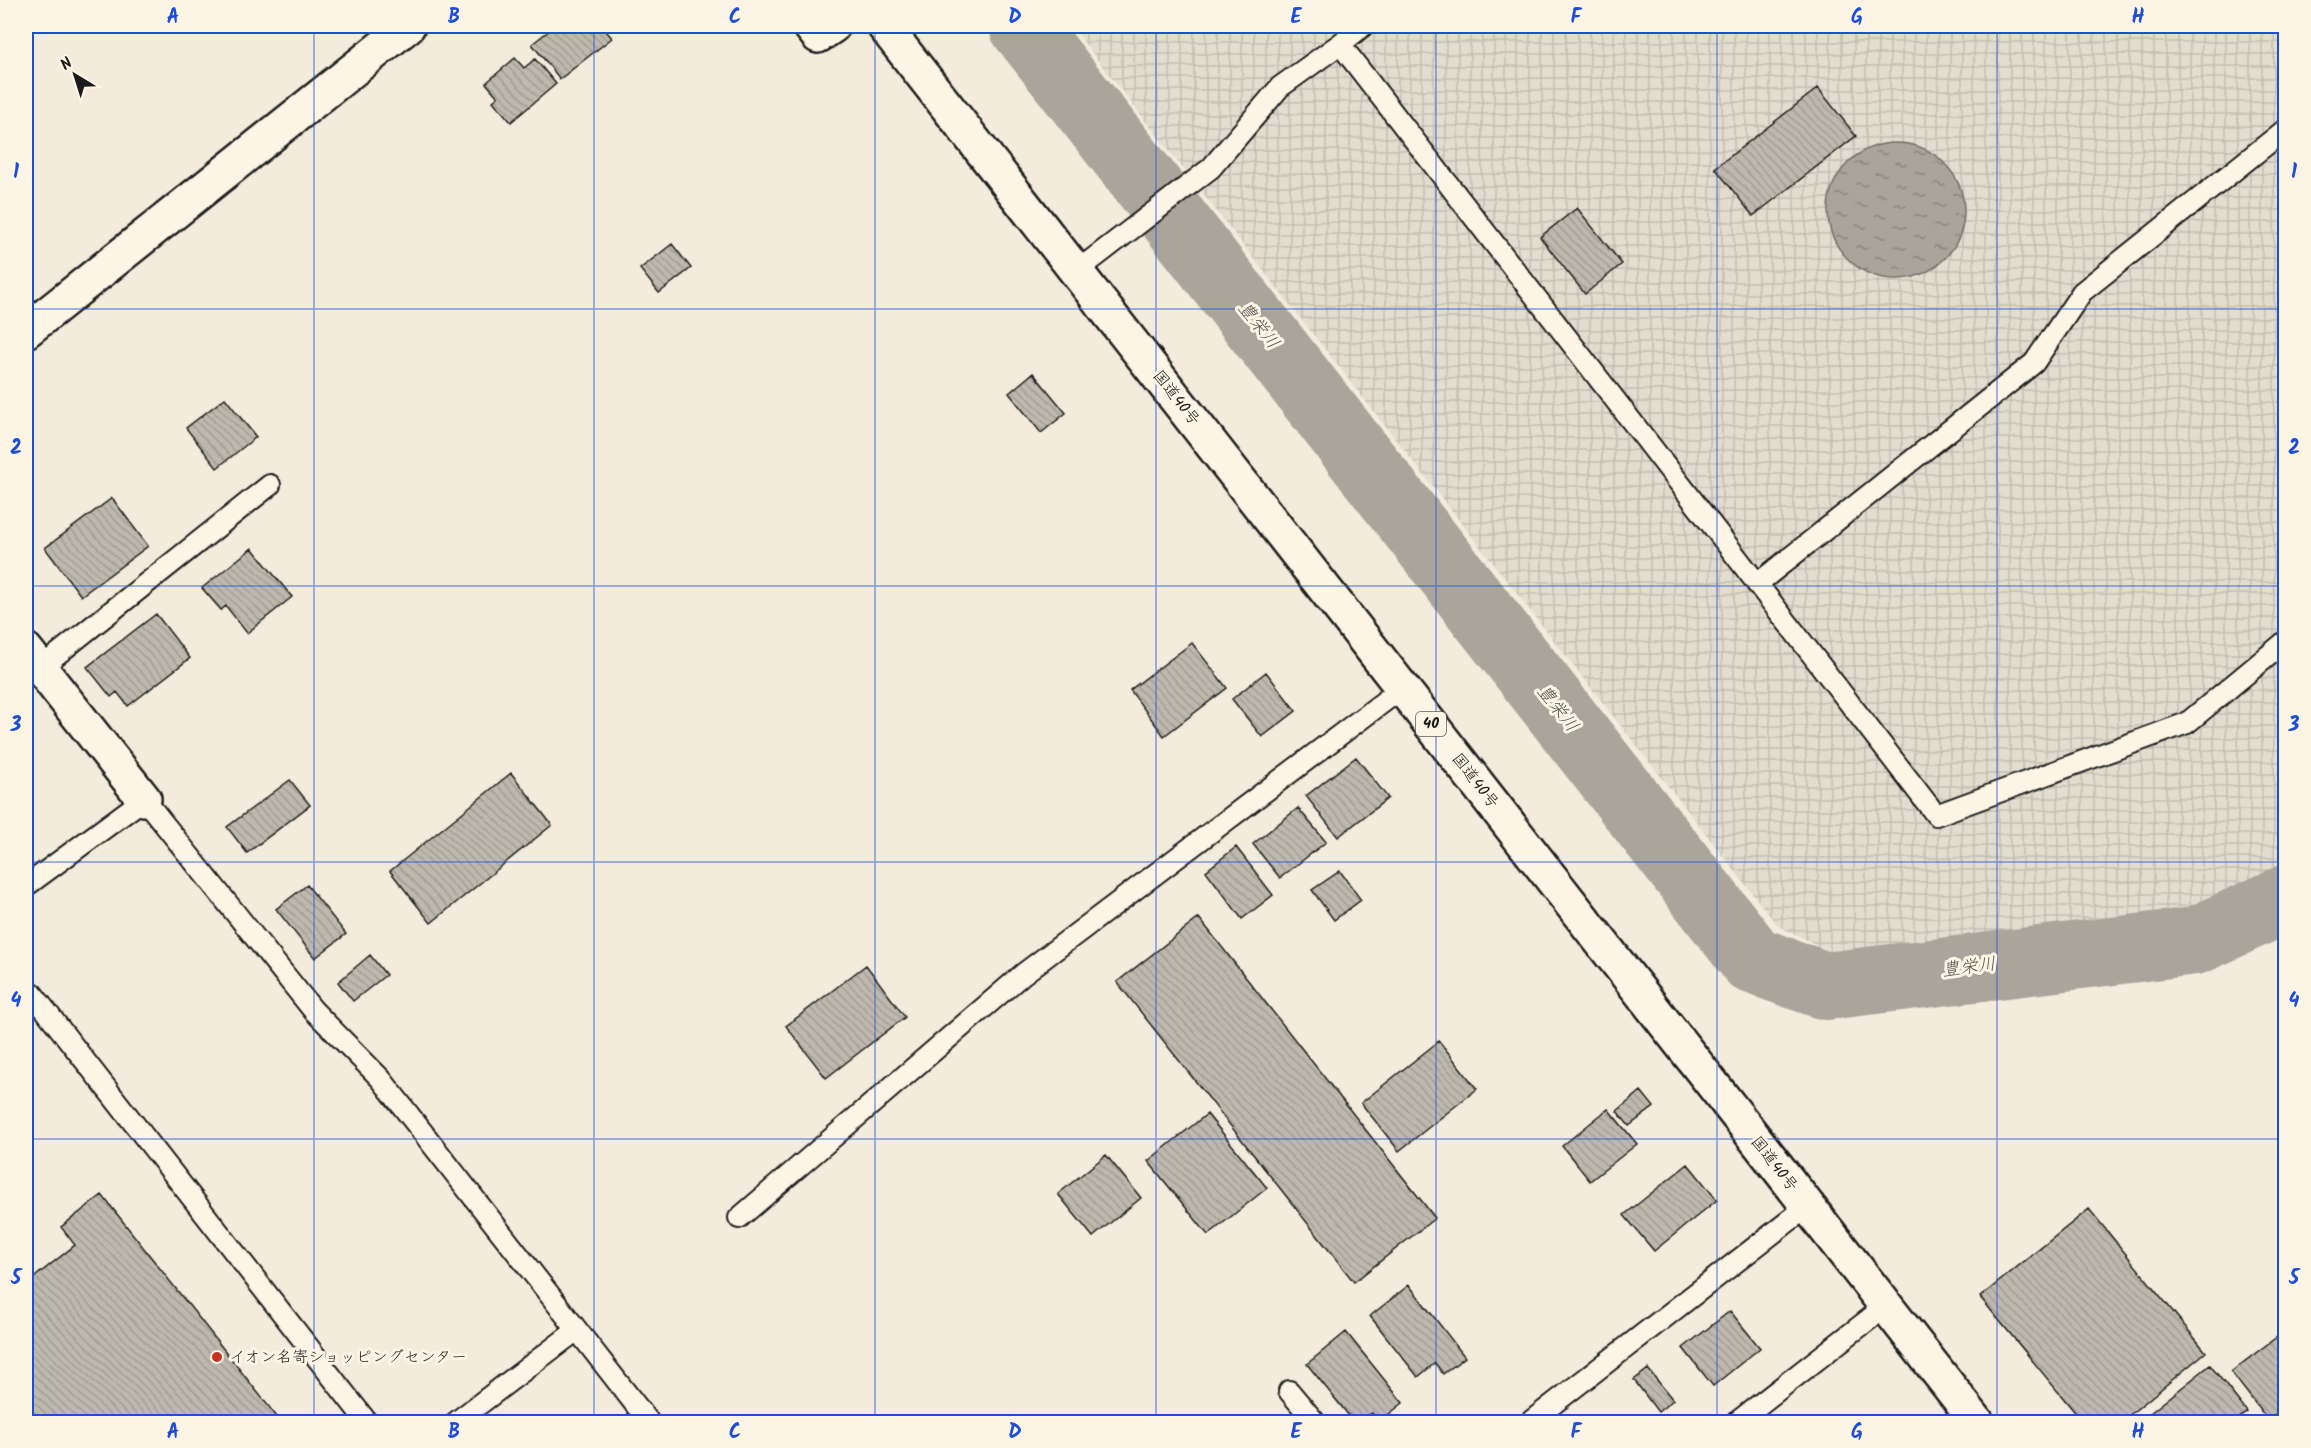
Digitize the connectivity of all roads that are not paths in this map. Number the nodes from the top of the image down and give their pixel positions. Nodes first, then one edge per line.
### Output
1 (408, 26) edge
2 (810, 26) edge
3 (833, 26) edge
4 (884, 26) edge
5 (1363, 26) edge
6 (1340, 44) junction
7 (2286, 129) edge
8 (1077, 271) junction
9 (26, 331) edge
10 (270, 486) dead end
11 (1757, 584) junction
12 (2286, 641) edge
13 (33, 659) edge
14 (1402, 688) junction
15 (144, 799) junction
16 (26, 886) edge
17 (32, 993) dead end
18 (1808, 1206) junction
19 (738, 1218) dead end
20 (1886, 1306) junction
21 (576, 1330) junction
22 (1289, 1391) dead end
23 (367, 1422) edge
24 (456, 1422) edge
25 (649, 1422) edge
26 (1315, 1422) edge
27 (1530, 1422) edge
28 (1737, 1422) edge
29 (1977, 1422) edge

1 - 9 main road
2 - 3 main road
4 - 8 main road, 国道40号 / 40
5 - 6 lane
6 - 8 lane
6 - 11 lane
7 - 11 lane
8 - 14 main road, 国道40号 / 40
10 - 13 lane
11 - 12 lane
13 - 15 main road
14 - 18 main road, 国道40号 / 40
14 - 19 lane
15 - 16 lane
15 - 21 lane
17 - 23 lane
18 - 20 main road, 国道40号 / 40
18 - 27 lane
20 - 28 lane
20 - 29 main road, 国道40号 / 40
21 - 24 lane
21 - 25 lane
22 - 26 lane

